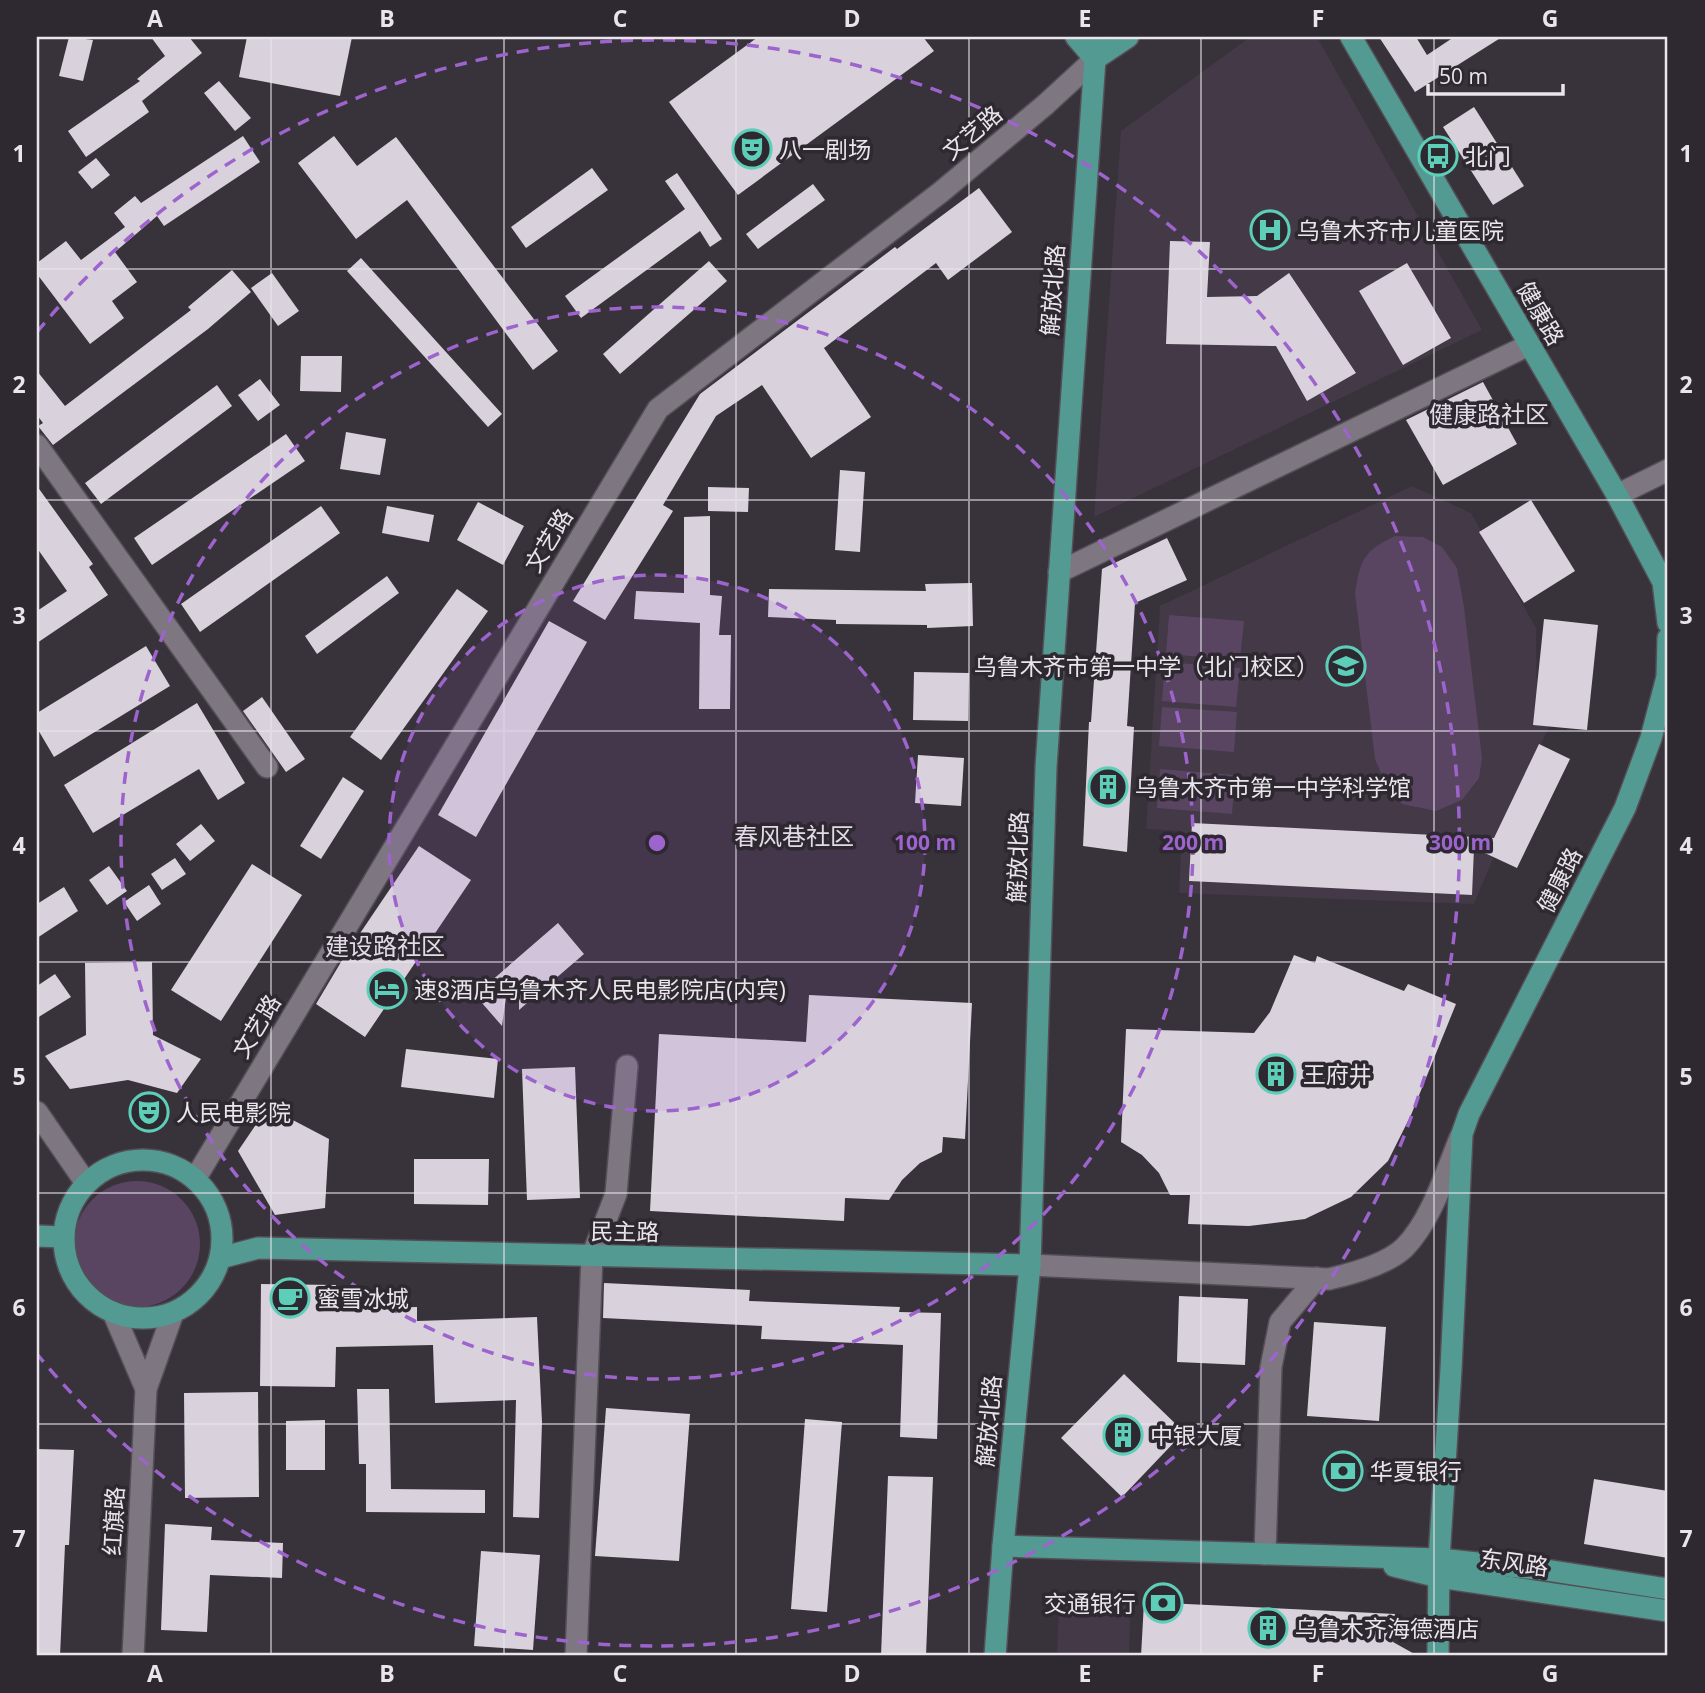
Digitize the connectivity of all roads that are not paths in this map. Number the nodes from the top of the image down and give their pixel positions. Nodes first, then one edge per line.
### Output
1 (1076, 37) edge
2 (1099, 37) edge
3 (1128, 37) edge
4 (1351, 37) edge
5 (1095, 59) junction
6 (1529, 345) junction
7 (37, 445) edge
8 (1668, 470) edge
9 (1668, 482) edge
10 (1620, 500) junction
11 (1059, 572) junction
12 (1668, 623) edge
13 (1668, 638) edge
14 (267, 767) dead end
15 (627, 1066) dead end
16 (37, 1112) edge
17 (1462, 1134) junction
18 (195, 1179) junction
19 (86, 1183) junction
20 (37, 1236) edge
21 (63, 1237) junction
22 (592, 1256) junction
23 (220, 1258) junction
24 (1030, 1265) junction
25 (1317, 1278) junction
26 (113, 1312) junction
27 (173, 1313) junction
28 (146, 1389) junction
29 (1003, 1546) junction
30 (1265, 1554) junction
31 (1439, 1568) junction
32 (1668, 1589) edge
33 (1668, 1611) edge
34 (133, 1656) edge
35 (576, 1656) edge
36 (995, 1656) edge
37 (1438, 1656) edge

1 - 5 main road
2 - 5 main road, 解放北路
3 - 5 main road
4 - 6 main road, 健康路
5 - 11 main road, 解放北路
5 - 18 street, 文艺路
6 - 10 main road, 健康路
6 - 11 street
7 - 14 street
8 - 10 street
9 - 10 street
10 - 12 main road, 健康路
11 - 24 main road, 解放北路
13 - 17 main road, 健康路
15 - 22 street
16 - 19 street
17 - 25 street
17 - 31 main road
18 - 19 main road
18 - 23 main road
19 - 21 main road
20 - 21 main road
21 - 26 main road
22 - 23 main road, 民主路
22 - 24 main road, 民主路
22 - 35 street
23 - 27 main road
24 - 25 street
24 - 29 main road, 解放北路
25 - 30 street
26 - 27 main road
26 - 28 street
27 - 28 street
28 - 34 street, 红旗路
29 - 30 main road
29 - 36 main road, 解放北路
30 - 31 main road
31 - 32 main road, 东风路
31 - 33 main road, 东风路
31 - 37 main road

